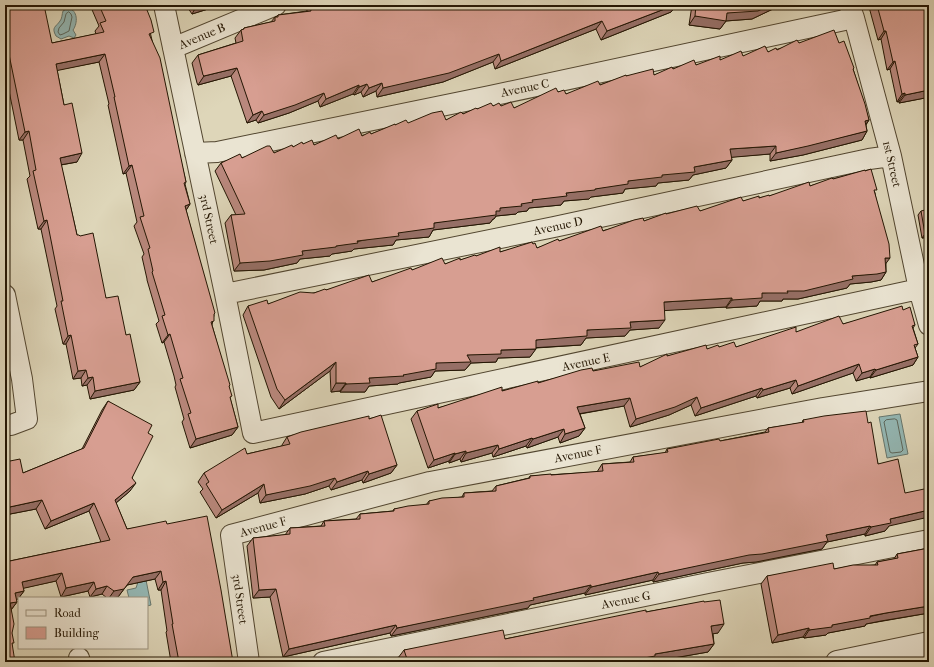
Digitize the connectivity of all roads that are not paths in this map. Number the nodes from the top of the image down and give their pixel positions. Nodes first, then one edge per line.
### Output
1 (164, 5) edge
2 (276, 5) edge
3 (852, 12) edge
4 (173, 48) junction
5 (195, 153) junction
6 (891, 156) junction
7 (919, 290) junction
8 (225, 294) junction
9 (5, 295) edge
10 (929, 325) edge
11 (929, 391) edge
12 (5, 425) edge
13 (253, 433) joint
14 (231, 535) joint
15 (929, 540) edge
16 (926, 650) edge
17 (249, 662) edge
18 (323, 662) edge
19 (837, 662) edge

1 - 4 street, 3rd Street
2 - 4 street, Avenue B
3 - 5 street, Avenue C
3 - 6 street, 1st Street
4 - 5 street, 3rd Street
5 - 8 street, 3rd Street
6 - 7 street, 1st Street
6 - 8 street, Avenue D
7 - 10 street, 1st Street
7 - 13 street, Avenue E
8 - 13 street, 3rd Street
9 - 12 street
11 - 14 street, Avenue F
14 - 17 street, 3rd Street
15 - 18 street, Avenue G
16 - 19 street

